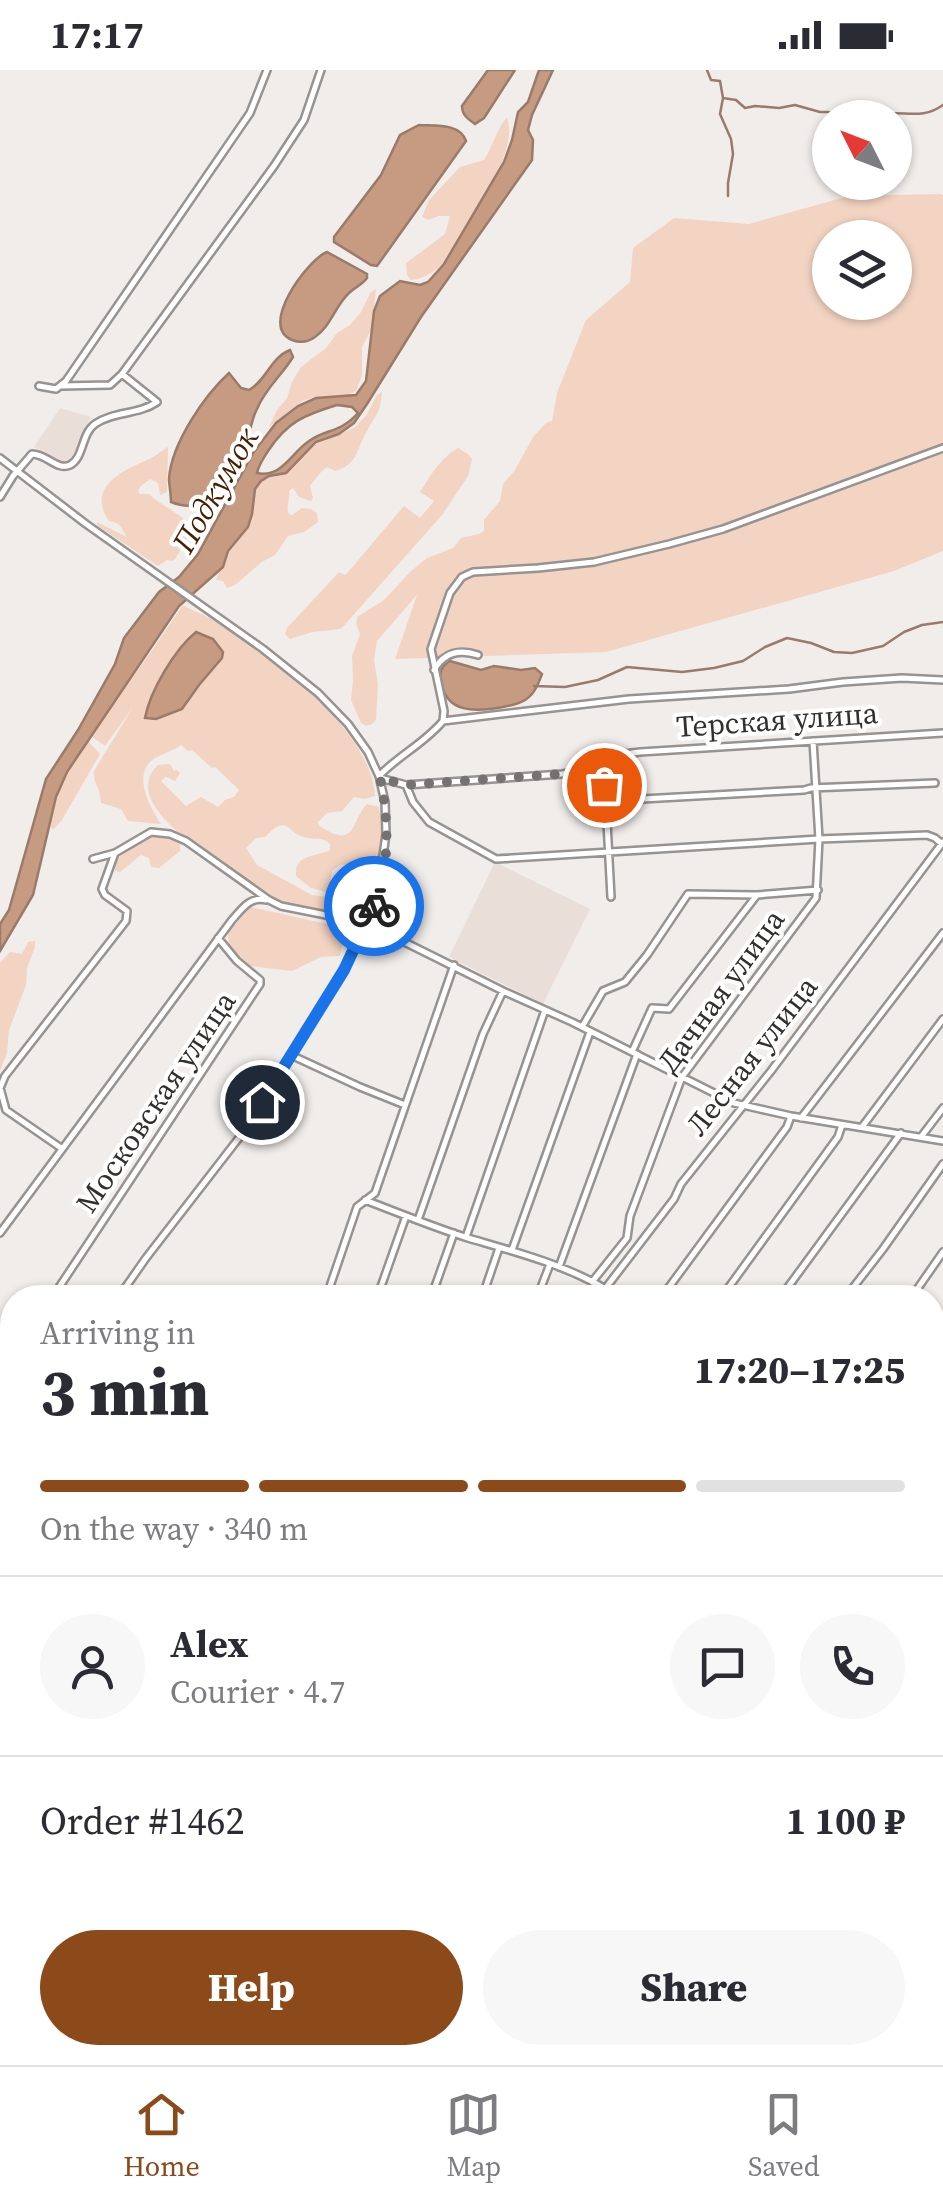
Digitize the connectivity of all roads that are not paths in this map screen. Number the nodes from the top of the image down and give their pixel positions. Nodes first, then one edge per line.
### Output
1 (267, 70) edge
2 (322, 70) edge
3 (122, 374) junction
4 (39, 386) dead end
5 (61, 386) junction
6 (943, 448) edge
7 (0, 458) edge
8 (18, 470) junction
9 (0, 497) edge
10 (478, 655) dead end
11 (434, 670) junction
12 (943, 680) edge
13 (444, 721) junction
14 (943, 732) edge
15 (813, 742) junction
16 (596, 769) junction
17 (380, 777) junction
18 (935, 782) dead end
19 (406, 785) junction
20 (817, 789) junction
21 (606, 802) junction
22 (819, 839) junction
23 (942, 843) edge
24 (608, 852) junction
25 (116, 854) junction
26 (93, 859) dead end
27 (818, 890) junction
28 (757, 895) junction
29 (611, 896) dead end
30 (269, 900) junction
31 (366, 923) junction
32 (943, 933) edge
33 (218, 938) junction
34 (454, 965) junction
35 (503, 991) junction
36 (545, 1010) junction
37 (943, 1018) edge
38 (582, 1026) junction
39 (590, 1031) junction
40 (634, 1053) junction
41 (292, 1056) junction
42 (682, 1077) junction
43 (405, 1104) junction
44 (744, 1106) junction
45 (943, 1108) edge
46 (791, 1116) junction
47 (801, 1118) junction
48 (842, 1125) junction
49 (862, 1127) junction
50 (902, 1133) junction
51 (920, 1137) junction
52 (943, 1141) edge
53 (61, 1148) junction
54 (943, 1164) edge
55 (365, 1200) junction
56 (406, 1216) junction
57 (418, 1220) junction
58 (0, 1232) edge
59 (454, 1234) junction
60 (466, 1237) junction
61 (499, 1247) junction
62 (512, 1250) junction
63 (943, 1252) edge
64 (550, 1264) junction
65 (558, 1268) junction
66 (592, 1282) junction
67 (61, 1285) edge
68 (127, 1285) edge
69 (330, 1285) edge
70 (382, 1285) edge
71 (436, 1285) edge
72 (486, 1285) edge
73 (542, 1285) edge
74 (599, 1285) edge
75 (608, 1285) edge
76 (671, 1285) edge
77 (730, 1285) edge
78 (790, 1285) edge
79 (855, 1285) edge
80 (919, 1285) edge

1 - 5 street
2 - 3 street
3 - 5 street
3 - 8 street
4 - 5 street
6 - 11 street
7 - 8 street
8 - 9 street
8 - 17 street
10 - 11 street
11 - 13 street
12 - 13 street
13 - 17 street
14 - 15 street, Терская улица
15 - 16 street, Терская улица
15 - 20 street
16 - 19 street, Терская улица
16 - 21 street
17 - 19 street, Терская улица
17 - 31 street
18 - 20 street
19 - 24 street
20 - 21 street
20 - 22 street
21 - 24 street
22 - 23 street
22 - 24 street
22 - 27 street
23 - 44 street, Лесная улица
24 - 29 street
25 - 26 street
25 - 30 street
25 - 53 street
27 - 28 street
27 - 42 street, Дачная улица
28 - 38 street
28 - 40 street
30 - 31 street
30 - 33 street
31 - 34 street
31 - 41 street
32 - 47 street
33 - 53 street
33 - 67 street, Московская улица
34 - 35 street
34 - 43 street
35 - 36 street
35 - 57 street
36 - 38 street
36 - 60 street
37 - 49 street
38 - 39 street
39 - 40 street
39 - 62 street
40 - 42 street
40 - 65 street
41 - 43 street
41 - 68 street
42 - 44 street
42 - 66 street, Дачная улица
43 - 55 street
44 - 46 street
44 - 75 street, Лесная улица
45 - 51 street
46 - 47 street
46 - 76 street
47 - 48 street
48 - 49 street
48 - 77 street
49 - 50 street
50 - 51 street
50 - 78 street
51 - 52 street
53 - 58 street
54 - 79 street
55 - 56 street
55 - 69 street
56 - 57 street
56 - 70 street
57 - 59 street
59 - 60 street
59 - 71 street
60 - 61 street
61 - 62 street
61 - 72 street
62 - 64 street
63 - 80 street
64 - 65 street
64 - 73 street
65 - 66 street
66 - 74 street

